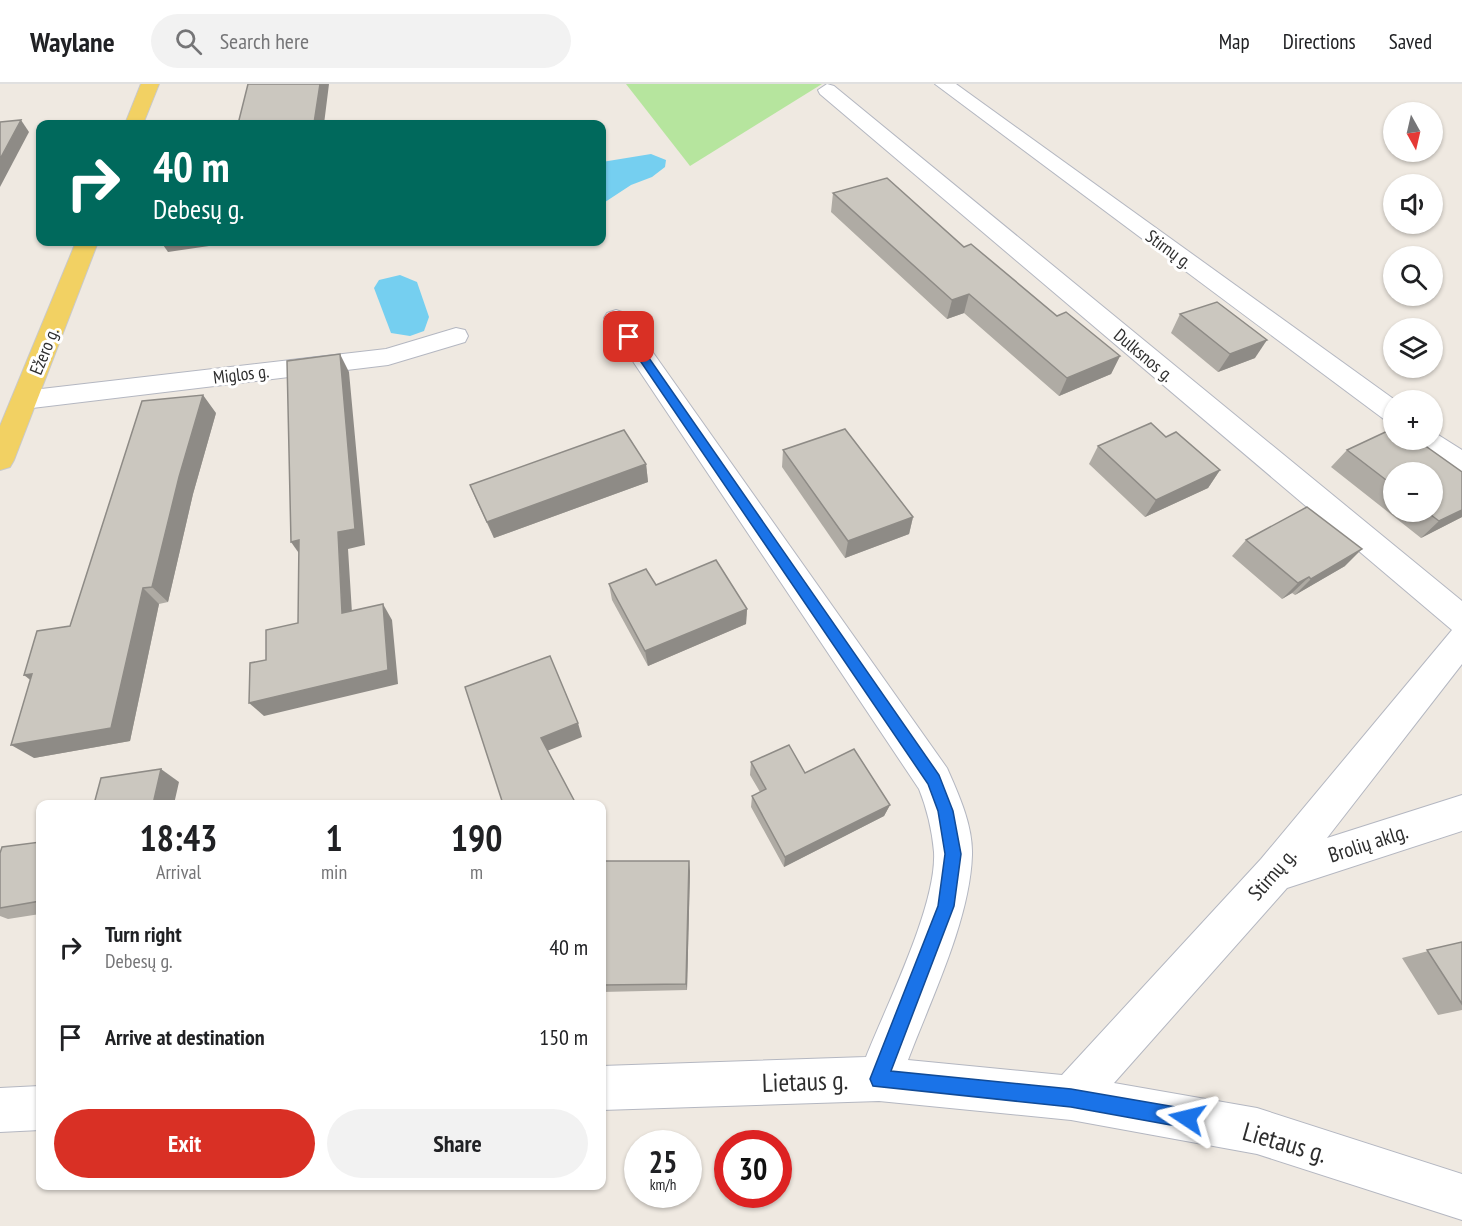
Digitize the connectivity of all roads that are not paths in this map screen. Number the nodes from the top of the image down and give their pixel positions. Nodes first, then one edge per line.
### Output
1 (150, 84) edge
2 (944, 84) edge
3 (827, 90) dead end
4 (136, 120) edge
5 (85, 246) edge
6 (616, 318) dead end
7 (456, 336) dead end
8 (24, 400) junction
9 (1383, 405) edge
10 (1443, 450) edge
11 (0, 460) edge
12 (1462, 464) edge
13 (1462, 620) edge
14 (1462, 640) edge
15 (1462, 813) edge
16 (1275, 873) junction
17 (879, 1079) junction
18 (606, 1088) edge
19 (1071, 1098) junction
20 (36, 1108) edge
21 (0, 1110) edge
22 (1462, 1197) edge

1 - 4 main road
2 - 9 street, Stirnų g.
3 - 13 street, Dulksnos g.
5 - 8 main road, Ežero g.
6 - 17 street
7 - 8 street, Miglos g.
8 - 11 main road, Ežero g.
10 - 12 street
14 - 16 street, Stirnų g.
15 - 16 street, Brolių aklg.
16 - 19 street, Stirnų g.
17 - 18 street, Lietaus g.
17 - 19 street, Lietaus g.
19 - 22 street, Lietaus g.
20 - 21 street

